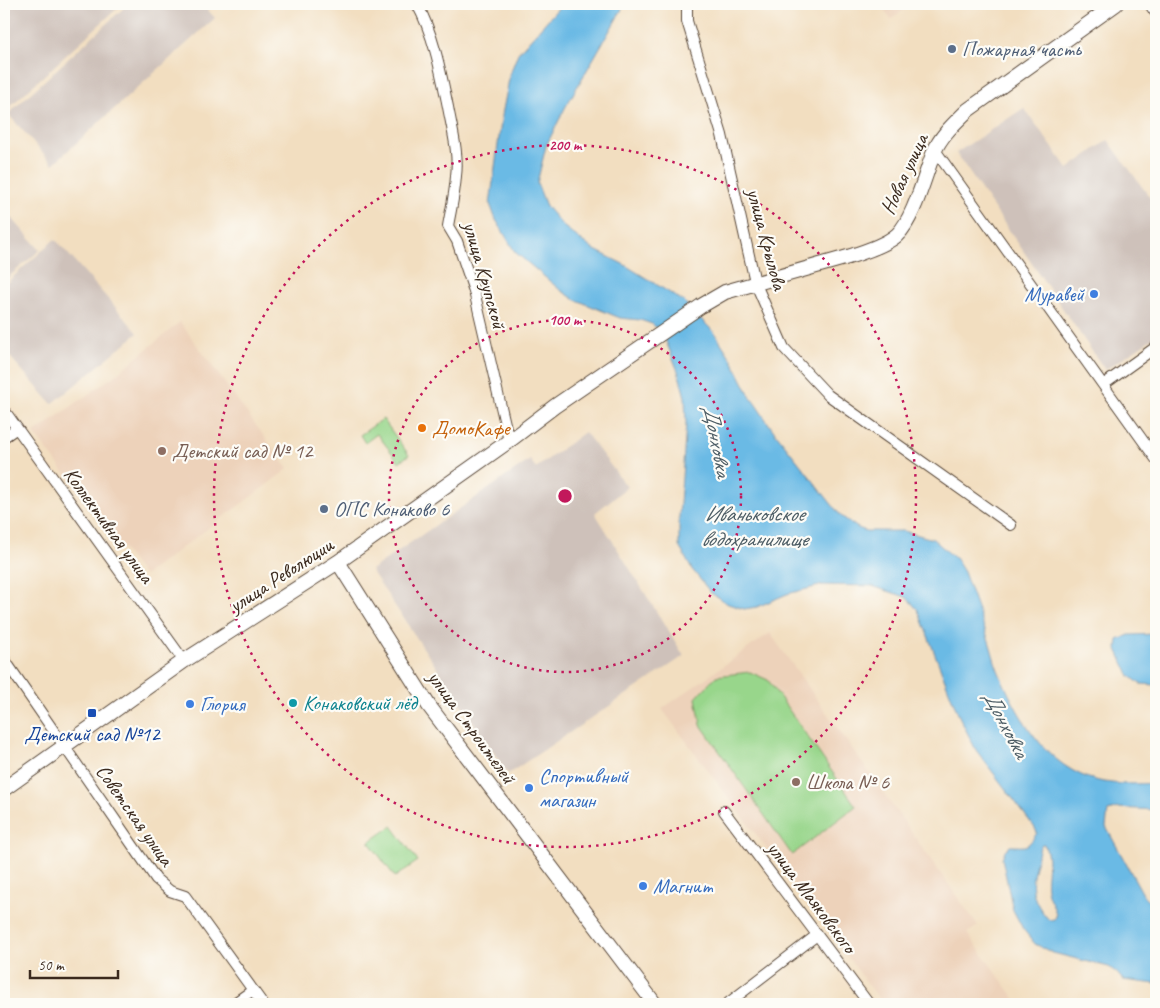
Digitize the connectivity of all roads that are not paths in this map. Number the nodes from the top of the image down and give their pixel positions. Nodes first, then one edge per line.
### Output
1 (417, 4) edge
2 (687, 4) edge
3 (1116, 4) edge
4 (1152, 4) edge
5 (1156, 10) edge
6 (935, 150) junction
7 (755, 282) junction
8 (650, 339) joint
9 (1156, 347) edge
10 (1103, 385) junction
11 (4, 410) edge
12 (17, 428) junction
13 (4, 437) edge
14 (509, 441) junction
15 (1156, 459) edge
16 (1011, 525) dead end
17 (338, 562) junction
18 (4, 659) edge
19 (184, 661) junction
20 (64, 745) junction
21 (4, 788) edge
22 (724, 812) dead end
23 (817, 935) junction
24 (253, 990) junction
25 (233, 1004) edge
26 (263, 1004) edge
27 (655, 1004) edge
28 (727, 1004) edge
29 (869, 1004) edge

1 - 14 street, улица Крупской
2 - 7 street, улица Крылова
3 - 6 main road, Новая улица
4 - 5 main road
6 - 7 main road, Новая улица
6 - 10 street
7 - 8 main road, Новая улица
7 - 16 street, улица Крылова
8 - 14 main road, улица Революции
9 - 10 street
10 - 15 street
11 - 12 street, Коллективная улица
12 - 13 street
12 - 19 street, Коллективная улица
14 - 17 main road, улица Революции
17 - 19 main road, улица Революции
17 - 27 main road, улица Строителей
18 - 20 street, Советская улица
19 - 20 main road, улица Революции
20 - 21 main road, улица Революции
20 - 24 street, Советская улица
22 - 23 street, улица Маяковского
23 - 28 street
23 - 29 street, улица Маяковского
24 - 25 street
24 - 26 street, Советская улица

